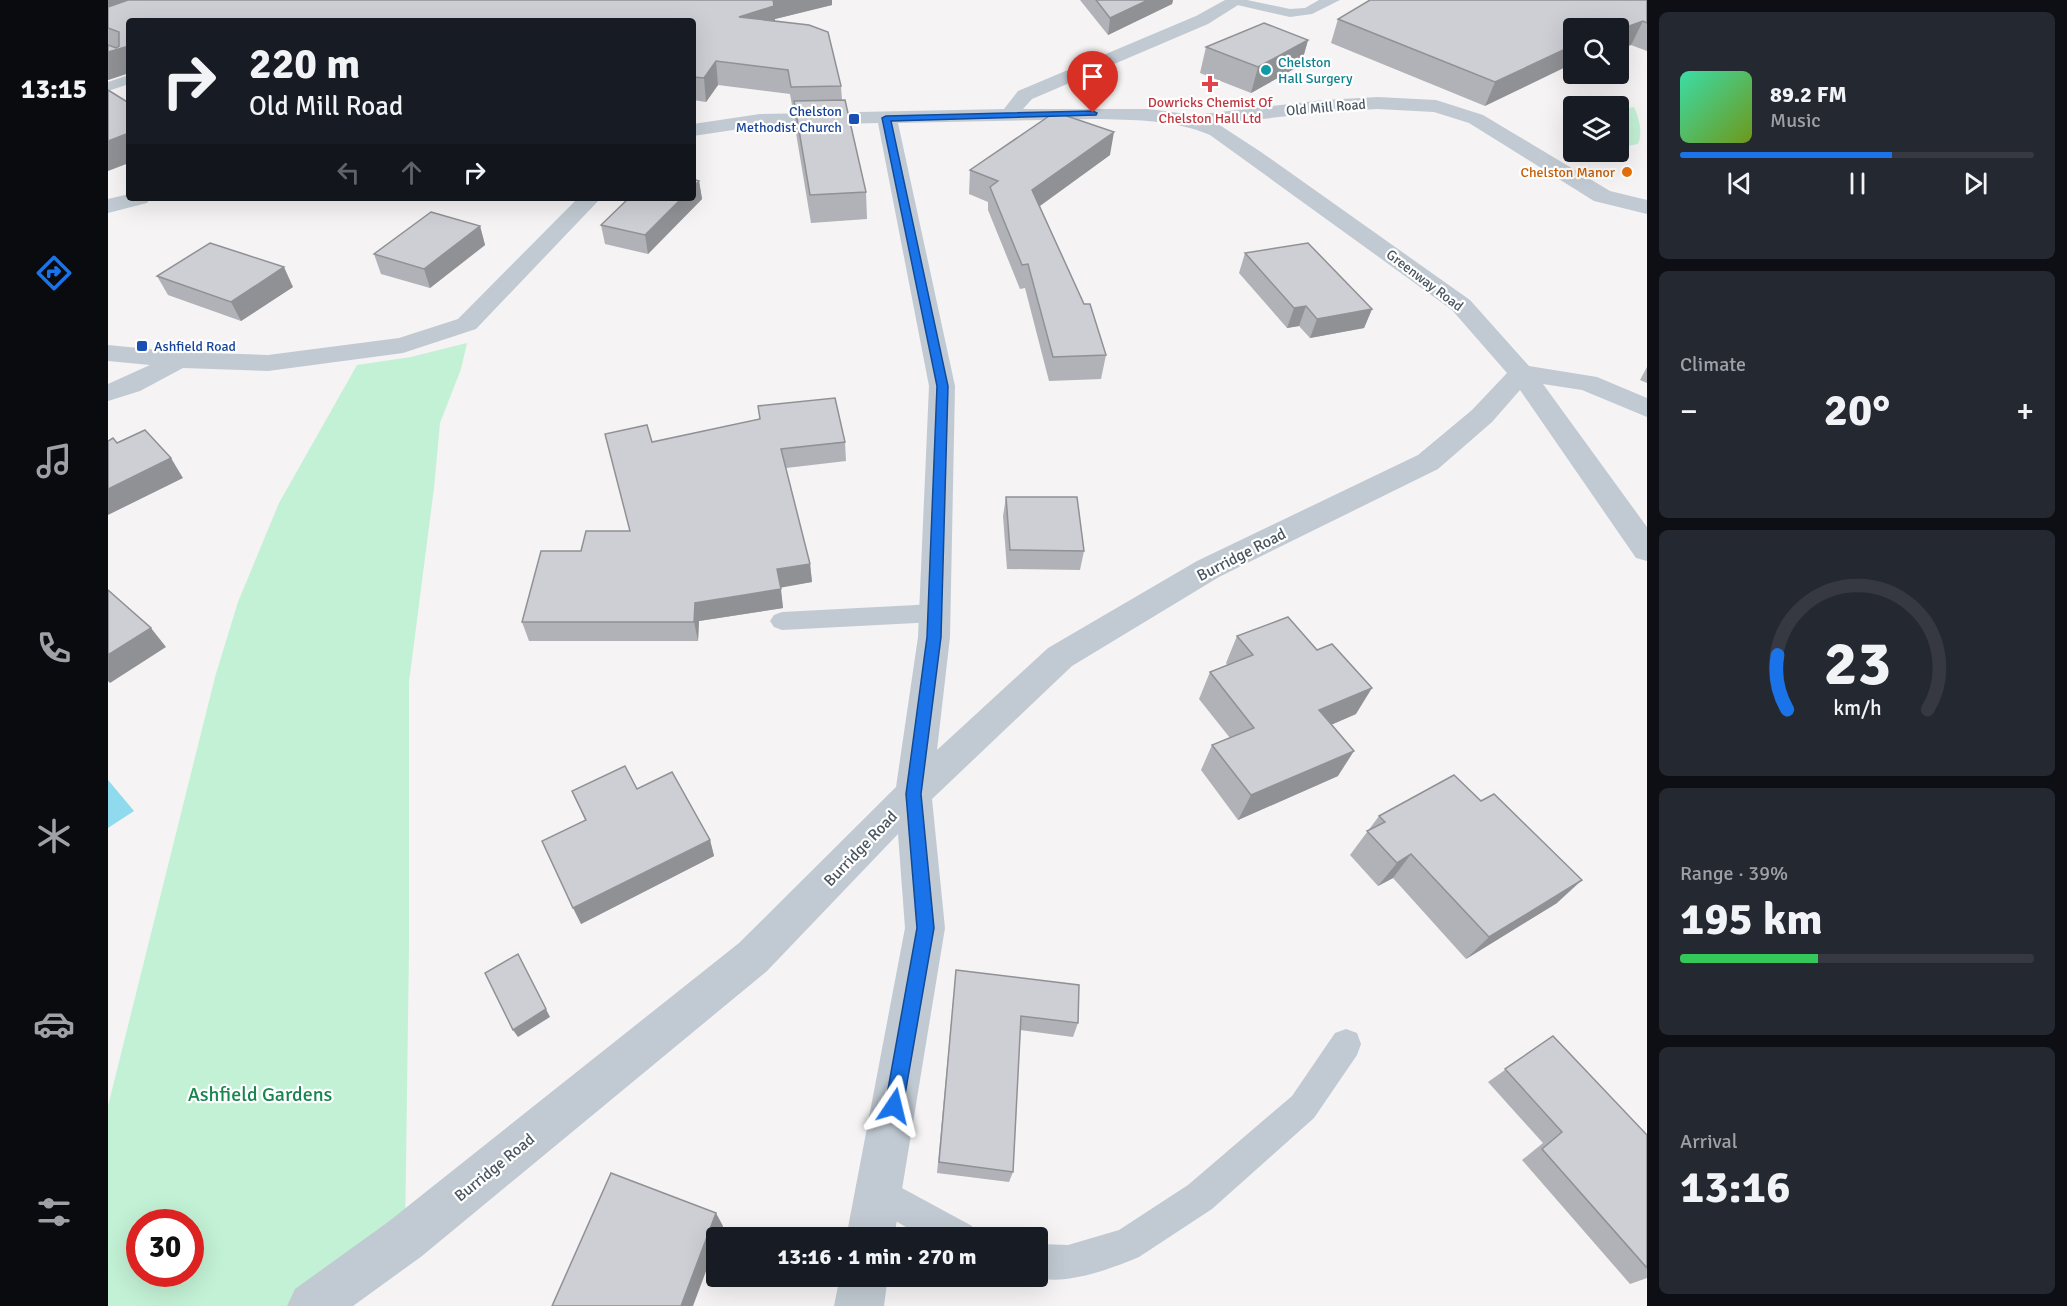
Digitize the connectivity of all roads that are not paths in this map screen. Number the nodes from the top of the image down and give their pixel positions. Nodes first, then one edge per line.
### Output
1 (1237, 0) edge
2 (1334, 0) edge
3 (126, 70) edge
4 (108, 87) edge
5 (1016, 114) junction
6 (886, 118) junction
7 (1194, 121) junction
8 (696, 130) edge
9 (127, 201) edge
10 (587, 201) edge
11 (108, 206) edge
12 (1647, 207) edge
13 (108, 353) edge
14 (179, 360) junction
15 (1521, 373) junction
16 (108, 393) edge
17 (1647, 408) edge
18 (1647, 550) edge
19 (935, 613) junction
20 (782, 621) dead end
21 (913, 794) junction
22 (1346, 1044) dead end
23 (878, 1192) junction
24 (872, 1227) edge
25 (940, 1227) edge
26 (1048, 1261) edge
27 (862, 1287) edge
28 (312, 1306) edge
29 (859, 1306) edge

1 - 2 lane
1 - 5 street
3 - 4 lane
5 - 6 street, Old Mill Road
5 - 7 street, Old Mill Road
6 - 8 street, Old Mill Road
6 - 19 street
7 - 12 street, Old Mill Road
7 - 15 street, Greenway Road
9 - 11 street
10 - 14 street
13 - 14 street
14 - 16 street
15 - 17 street
15 - 18 street, Greenway Road
15 - 21 street, Burridge Road
19 - 20 lane
19 - 21 street
21 - 23 street
21 - 28 street, Burridge Road
22 - 26 lane
23 - 24 street
23 - 25 lane
27 - 29 street

